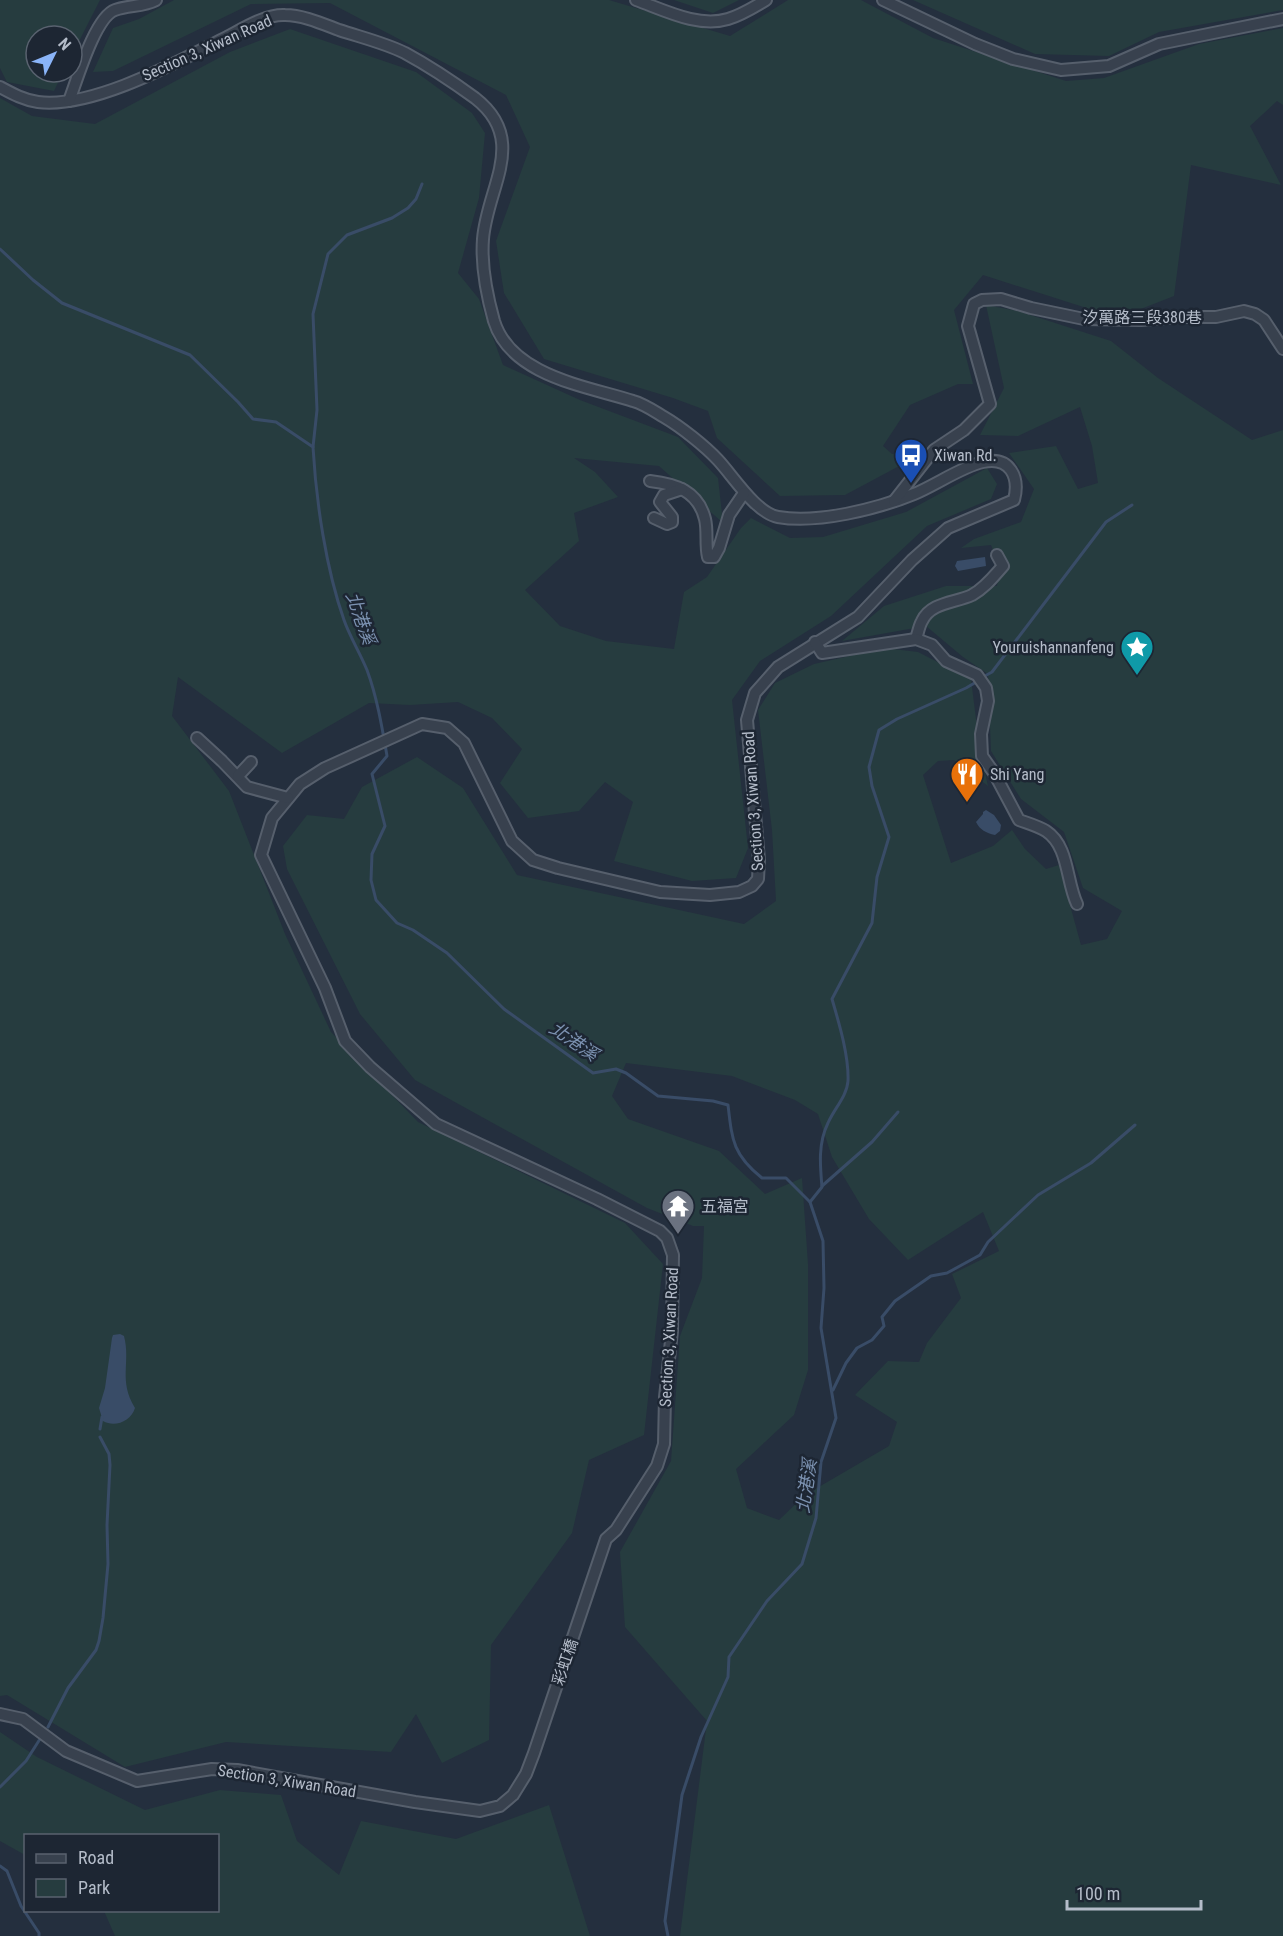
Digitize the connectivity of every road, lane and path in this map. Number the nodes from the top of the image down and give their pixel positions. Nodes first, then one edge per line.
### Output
1 (156, 0) edge
2 (636, 0) edge
3 (766, 0) edge
4 (883, 0) edge
5 (1283, 19) edge
6 (0, 87) edge
7 (69, 100) junction
8 (1283, 348) edge
9 (650, 481) dead end
10 (682, 489) junction
11 (744, 493) junction
12 (894, 501) junction
13 (654, 518) dead end
14 (997, 555) dead end
15 (916, 639) junction
16 (815, 642) junction
17 (197, 738) dead end
18 (251, 762) dead end
19 (238, 776) junction
20 (288, 798) junction
21 (1077, 904) dead end
22 (616, 1530) joint
23 (0, 1714) edge
24 (513, 1795) joint

1 - 7 street
2 - 3 street
4 - 5 street
6 - 7 street, Section 3, Xiwan Road
7 - 11 street, Section 3, Xiwan Road
8 - 12 street, 汐萬路三段380巷
9 - 10 street
10 - 11 street
10 - 13 street
11 - 12 street, Section 3, Xiwan Road
12 - 16 street, Section 3, Xiwan Road
14 - 15 street
15 - 16 street
15 - 21 street
16 - 20 street, Section 3, Xiwan Road
17 - 19 street
18 - 19 street
19 - 20 street
20 - 22 street, Section 3, Xiwan Road
22 - 24 street, 彩虹橋
23 - 24 street, Section 3, Xiwan Road

